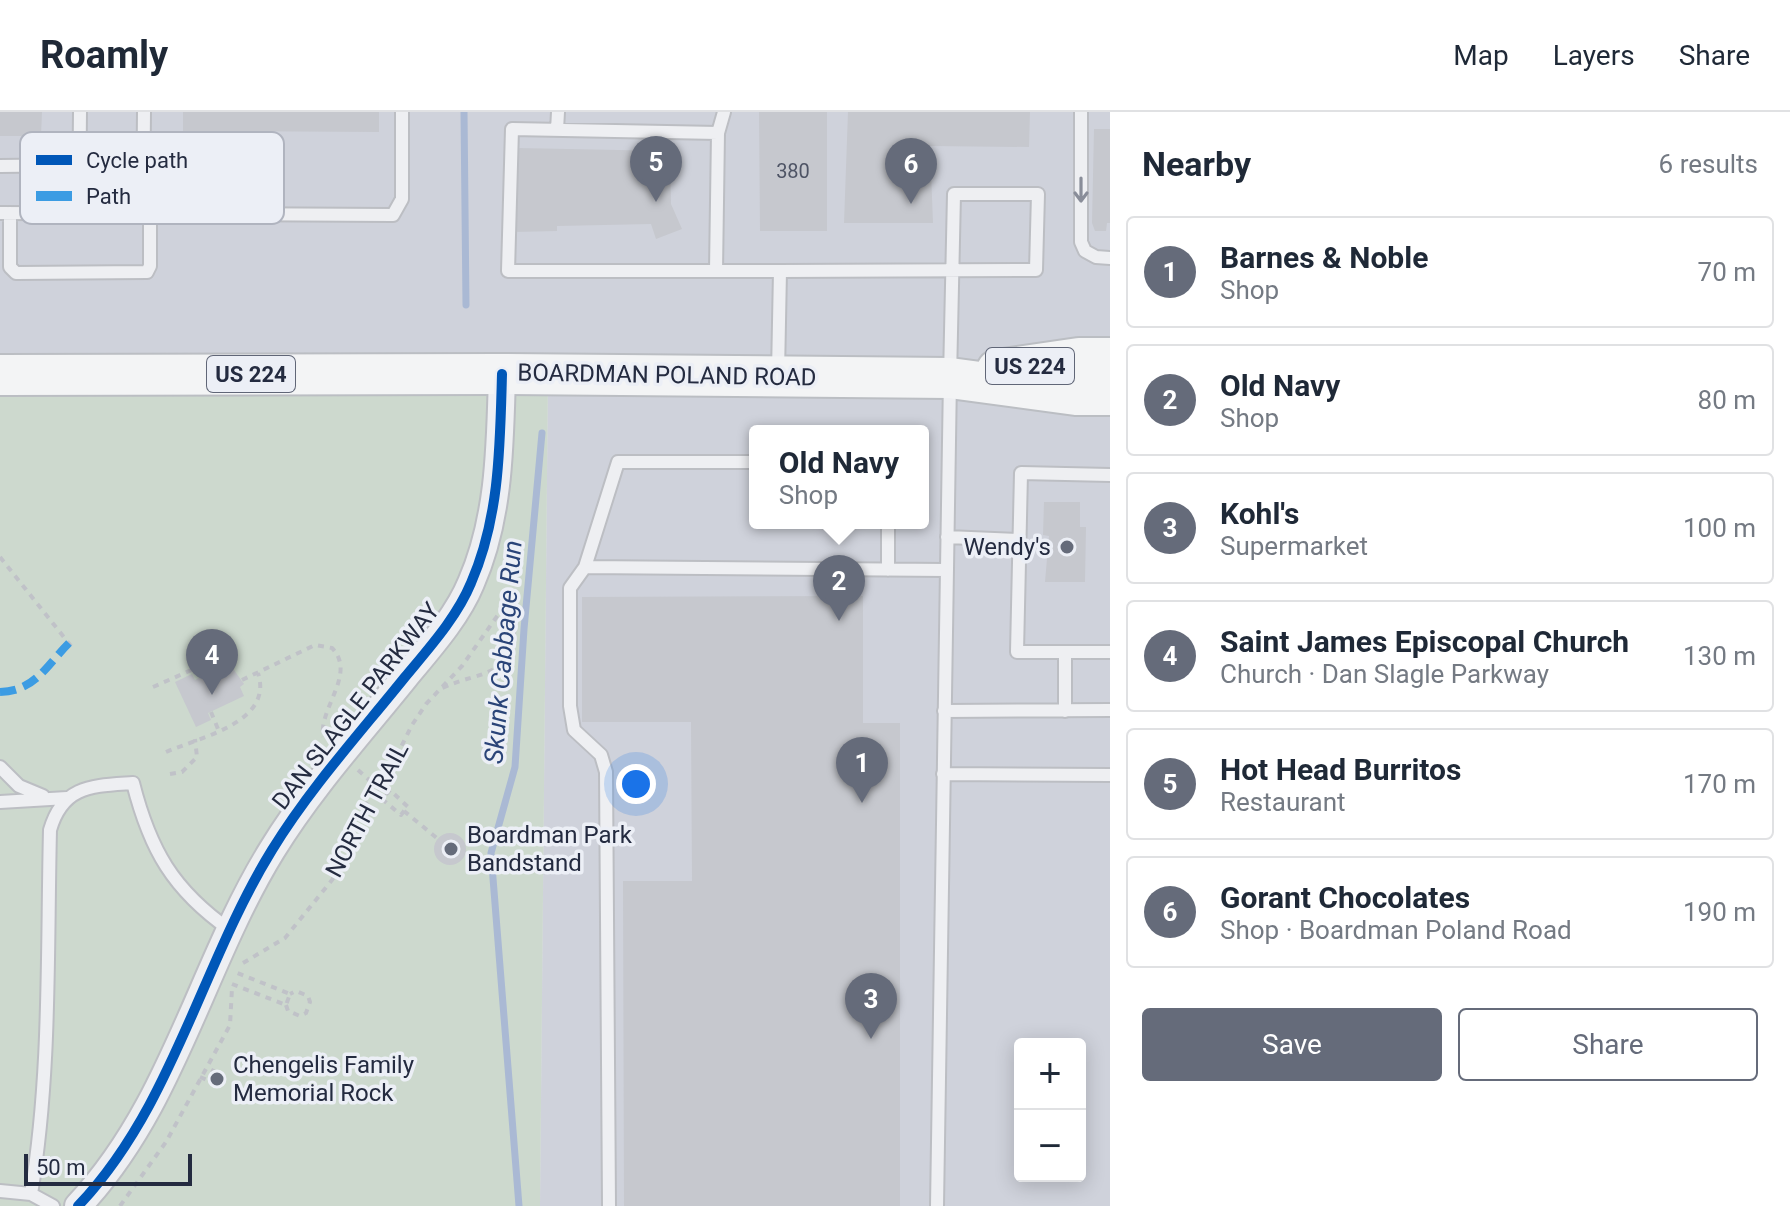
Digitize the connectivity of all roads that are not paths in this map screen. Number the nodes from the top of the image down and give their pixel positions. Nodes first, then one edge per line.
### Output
1 (144, 112) edge
2 (402, 112) edge
3 (558, 112) edge
4 (724, 112) edge
5 (1081, 112) edge
6 (1090, 112) edge
7 (557, 130) junction
8 (144, 132) edge
9 (718, 133) junction
10 (1081, 133) junction
11 (0, 166) edge
12 (20, 166) edge
13 (5, 213) edge
14 (284, 215) edge
15 (147, 224) edge
16 (1110, 258) edge
17 (952, 269) junction
18 (716, 271) junction
19 (780, 271) junction
20 (1110, 358) edge
21 (502, 374) junction
22 (0, 375) edge
23 (778, 376) junction
24 (950, 378) junction
25 (1110, 395) edge
26 (749, 462) edge
27 (1110, 475) edge
28 (888, 529) edge
29 (947, 537) junction
30 (1019, 540) junction
31 (585, 567) junction
32 (888, 570) junction
33 (946, 570) junction
34 (1110, 652) edge
35 (1065, 653) junction
36 (1110, 710) edge
37 (944, 711) junction
38 (1065, 711) junction
39 (0, 767) edge
40 (943, 774) junction
41 (1110, 775) edge
42 (47, 798) junction
43 (67, 798) junction
44 (0, 802) edge
45 (230, 930) junction
46 (0, 1191) edge
47 (31, 1194) junction
48 (53, 1206) edge
49 (78, 1206) edge
50 (609, 1206) edge
51 (937, 1206) edge

1 - 8 lane
2 - 14 lane
3 - 7 lane
4 - 9 lane
5 - 10 lane
6 - 10 lane
7 - 9 lane
7 - 18 lane
9 - 18 lane
10 -> 16 lane
11 - 12 lane
13 - 15 lane
17 - 17 lane
17 - 19 lane
17 - 24 lane
18 - 19 lane
19 - 23 lane
20 - 24 main road, BOARDMAN POLAND ROAD / US 224
21 - 22 main road, BOARDMAN POLAND ROAD / US 224
21 - 23 main road, BOARDMAN POLAND ROAD / US 224
21 - 45 street, DAN SLAGLE PARKWAY
23 - 24 main road, BOARDMAN POLAND ROAD / US 224
24 - 25 main road, BOARDMAN POLAND ROAD / US 224
24 - 29 lane
26 - 31 lane
27 - 30 lane
28 - 32 lane
29 - 30 lane
29 - 33 lane
30 - 35 lane
31 - 32 lane
31 - 50 lane
32 - 33 lane
33 - 37 lane
34 - 35 lane
35 - 38 lane
36 - 38 lane
37 - 38 lane
37 - 40 lane
39 - 42 lane
40 - 41 lane
40 - 51 lane
42 - 43 lane
42 - 44 lane
43 - 45 lane
43 - 47 lane
45 - 49 street, DAN SLAGLE PARKWAY
46 - 47 lane
47 - 48 lane

